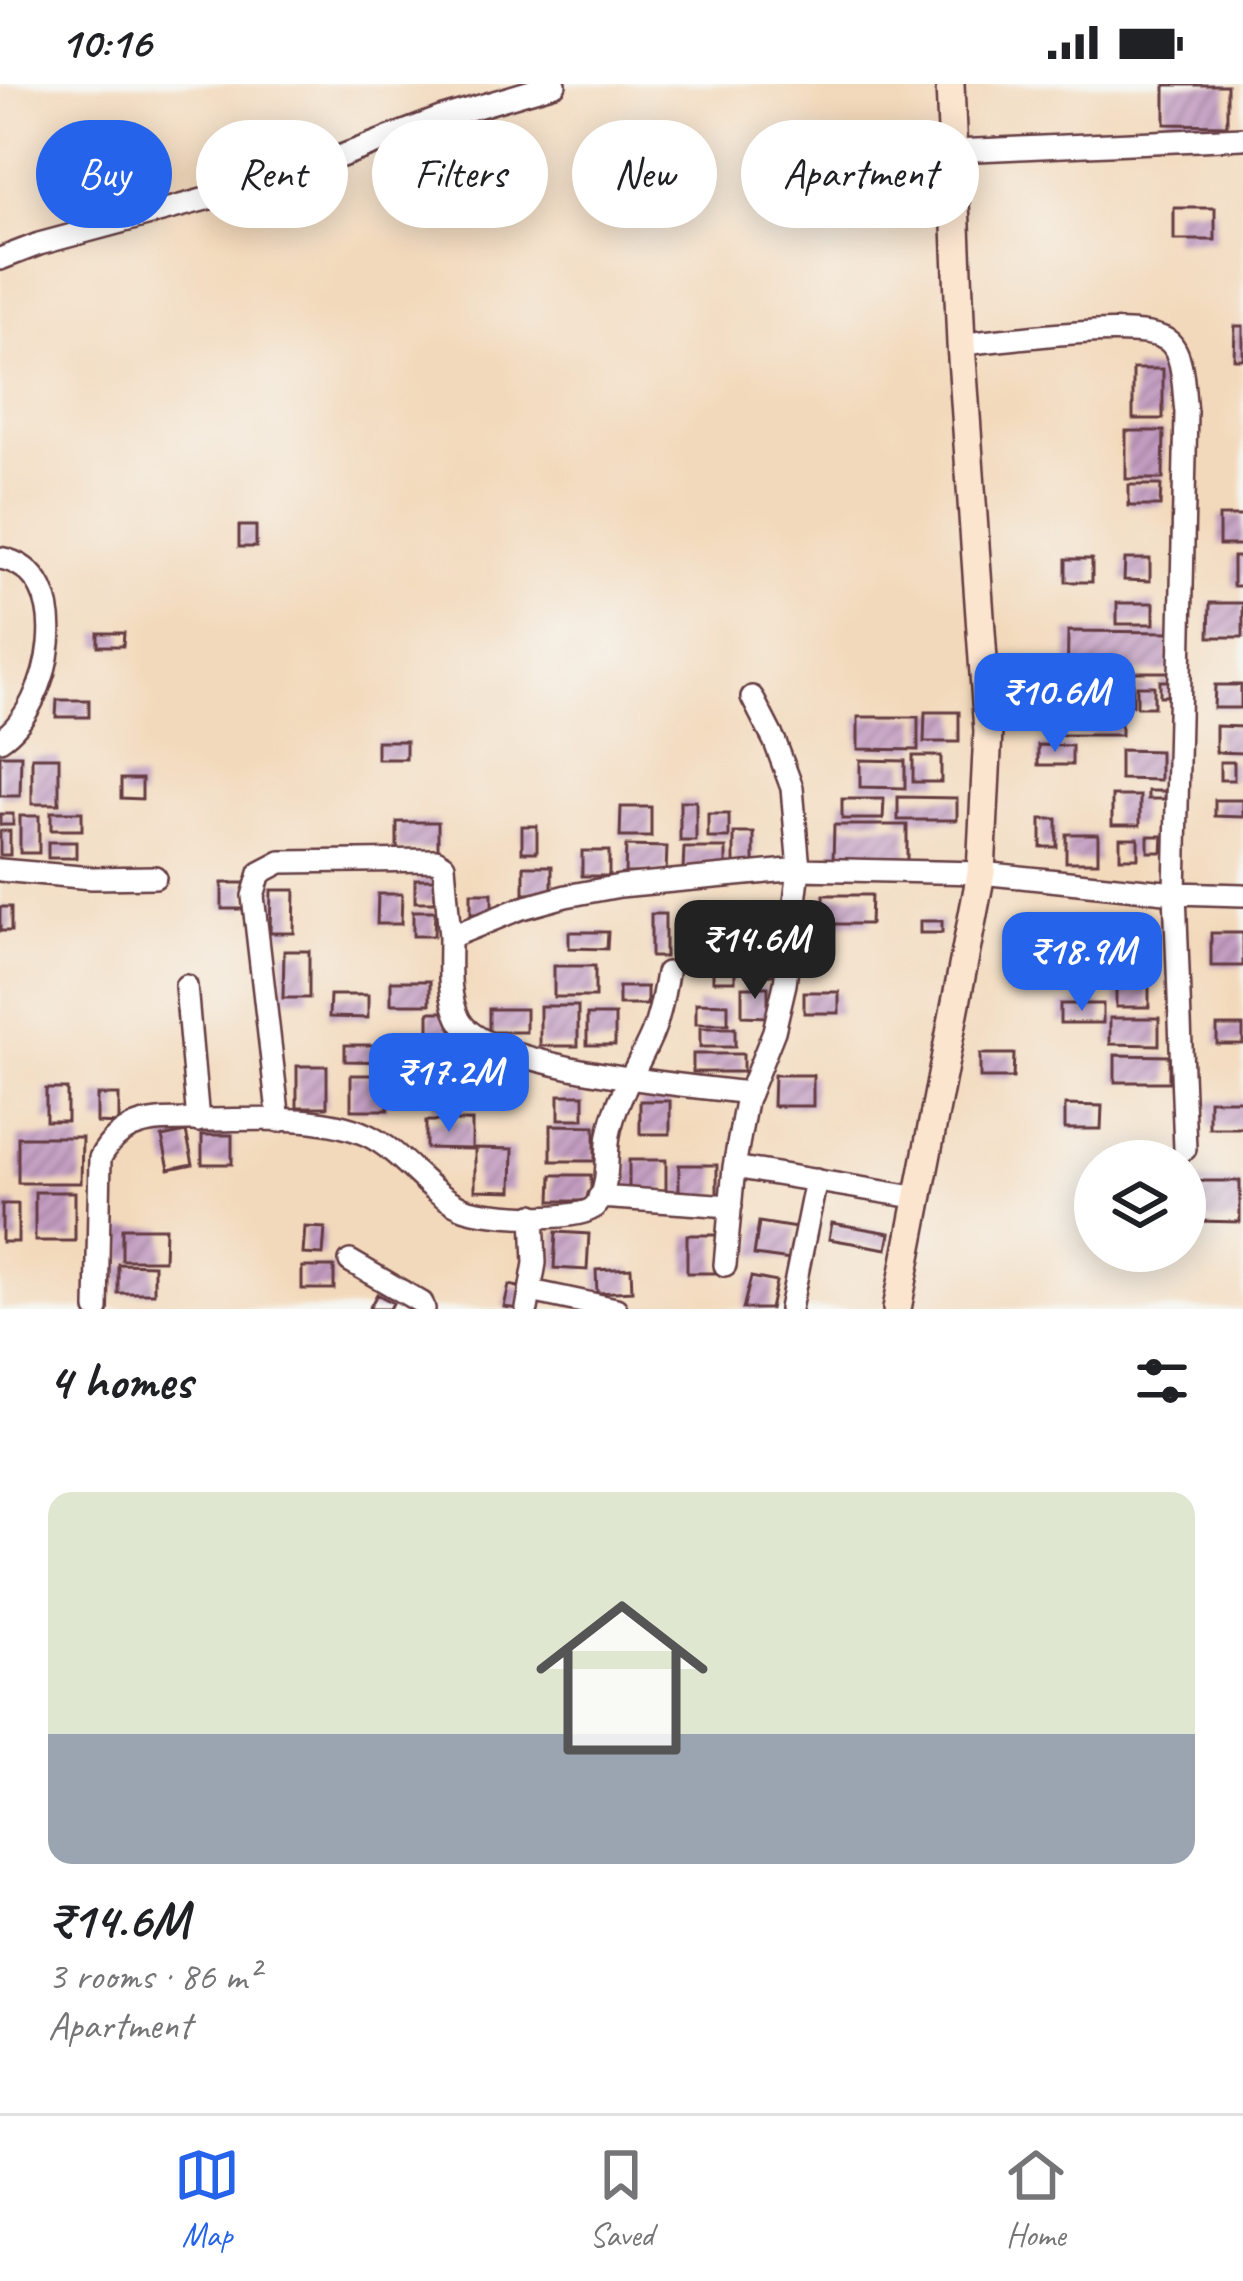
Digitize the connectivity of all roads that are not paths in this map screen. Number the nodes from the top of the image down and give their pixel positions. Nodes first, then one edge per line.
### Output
1 (555, 84) edge
2 (950, 84) edge
3 (953, 120) edge
4 (1243, 138) edge
5 (979, 150) edge
6 (957, 228) edge
7 (0, 259) edge
8 (961, 344) junction
9 (0, 558) edge
10 (752, 697) dead end
11 (0, 740) edge
12 (799, 869) junction
13 (0, 870) edge
14 (981, 874) junction
15 (155, 877) dead end
16 (1175, 893) junction
17 (1243, 895) edge
18 (450, 937) junction
19 (667, 973) dead end
20 (186, 986) dead end
21 (629, 1078) junction
22 (749, 1093) junction
23 (198, 1120) junction
24 (279, 1121) junction
25 (1185, 1140) edge
26 (734, 1167) junction
27 (816, 1180) junction
28 (599, 1198) junction
29 (920, 1198) junction
30 (731, 1206) junction
31 (533, 1215) junction
32 (350, 1261) dead end
33 (725, 1265) dead end
34 (529, 1300) edge
35 (609, 1308) edge
36 (97, 1309) edge
37 (424, 1309) edge
38 (790, 1309) edge
39 (897, 1309) edge

1 - 7 street
2 - 3 main road
4 - 5 street
6 - 8 main road
8 - 14 main road
8 - 16 street
9 - 11 street
10 - 12 street
12 - 14 street
12 - 18 street
12 - 22 street
13 - 15 street
14 - 16 street
14 - 29 main road
16 - 17 street
16 - 25 street
18 - 21 street
18 - 24 street
19 - 21 street
20 - 23 street
21 - 22 street
21 - 28 street
22 - 26 street
23 - 24 street
23 - 36 street
24 - 31 street
26 - 27 street
26 - 30 street
27 - 29 street
27 - 38 street
28 - 30 street
28 - 31 street
29 - 39 main road
30 - 33 street
31 - 34 street
32 - 37 street
34 - 35 street

